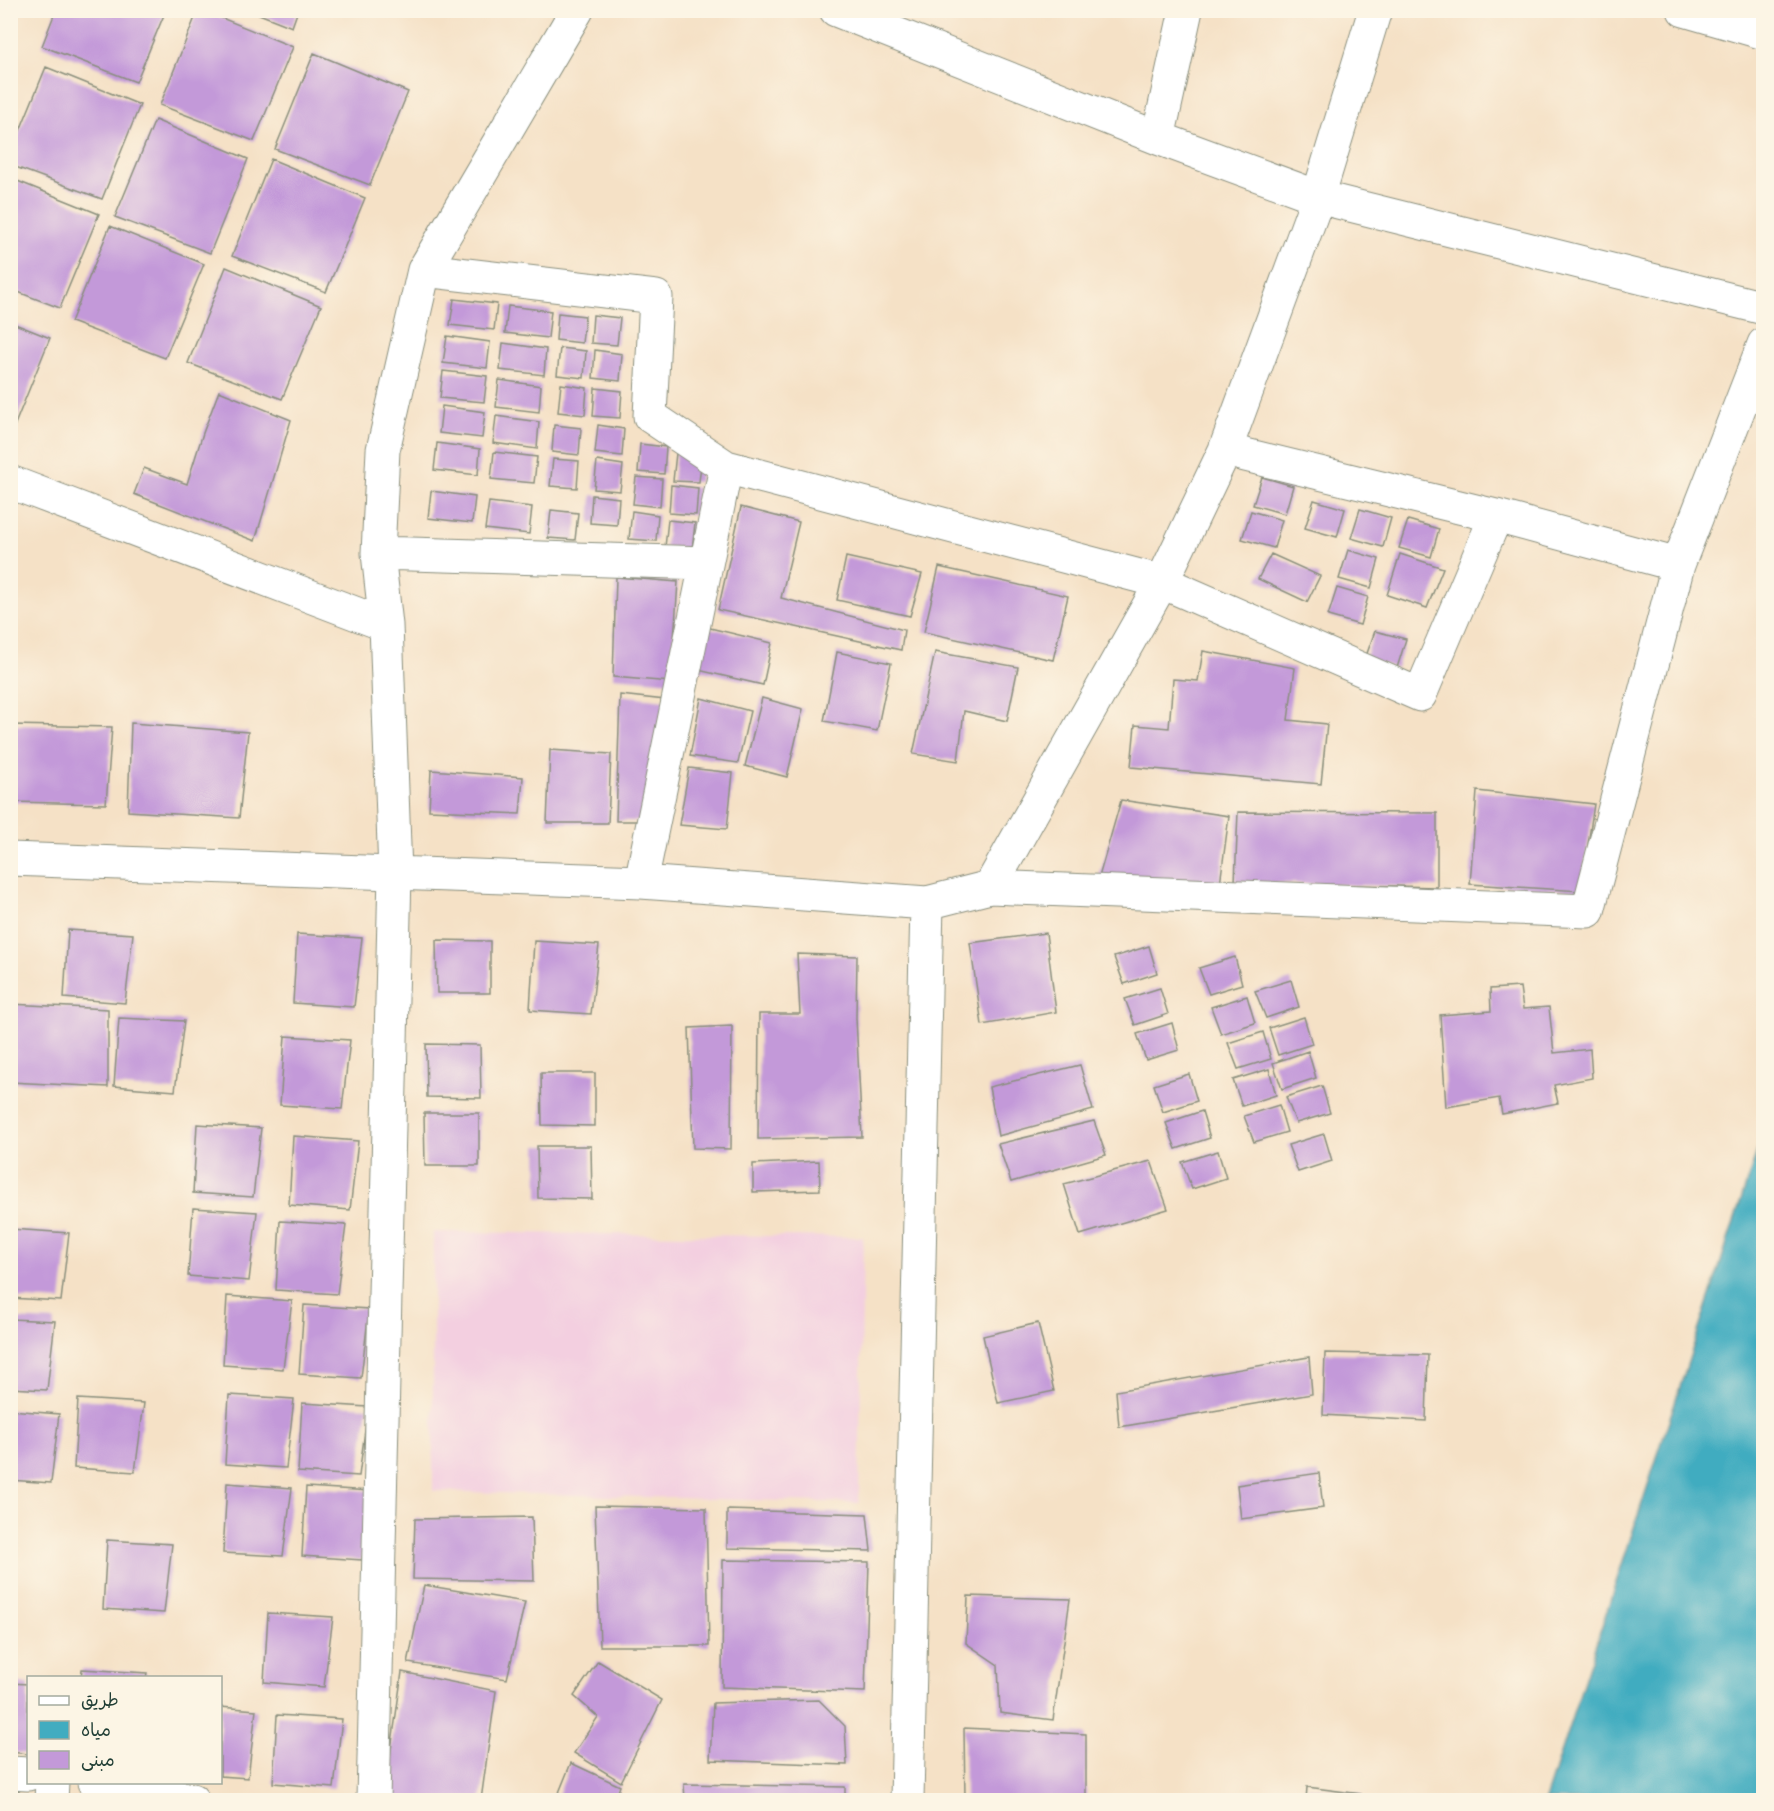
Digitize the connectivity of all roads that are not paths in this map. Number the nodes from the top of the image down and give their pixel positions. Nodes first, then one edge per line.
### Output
1 (577, 10) edge
2 (836, 10) edge
3 (1186, 10) edge
4 (1375, 10) edge
5 (1684, 10) edge
6 (1764, 33) edge
7 (1158, 138) junction
8 (1318, 197) junction
9 (424, 270) junction
10 (1764, 308) edge
11 (1764, 344) edge
12 (1225, 450) junction
13 (726, 467) junction
14 (10, 482) edge
15 (1496, 516) junction
16 (378, 553) junction
17 (706, 563) junction
18 (1678, 565) junction
19 (1162, 582) junction
20 (386, 625) junction
21 (10, 859) edge
22 (394, 873) junction
23 (640, 882) junction
24 (990, 887) junction
25 (927, 903) junction
26 (10, 1773) edge
27 (27, 1774) edge
28 (52, 1784) edge
29 (105, 1784) edge
30 (51, 1800) edge
31 (192, 1800) edge
32 (373, 1800) edge
33 (907, 1800) edge

1 - 9 street
2 - 7 street
3 - 7 street
4 - 8 street
5 - 6 street
7 - 8 street
8 - 10 street
8 - 12 street
9 - 13 street
9 - 16 street
11 - 18 street
12 - 15 street
12 - 19 street
13 - 17 street
13 - 19 street
14 - 20 street
15 - 18 street
15 - 19 street
16 - 17 street
16 - 20 street
17 - 23 street
18 - 24 street
19 - 24 street
20 - 22 street
21 - 22 street
22 - 23 street
22 - 32 street
23 - 25 street
24 - 25 street
25 - 33 street
26 - 27 street
28 - 30 street
29 - 31 street

